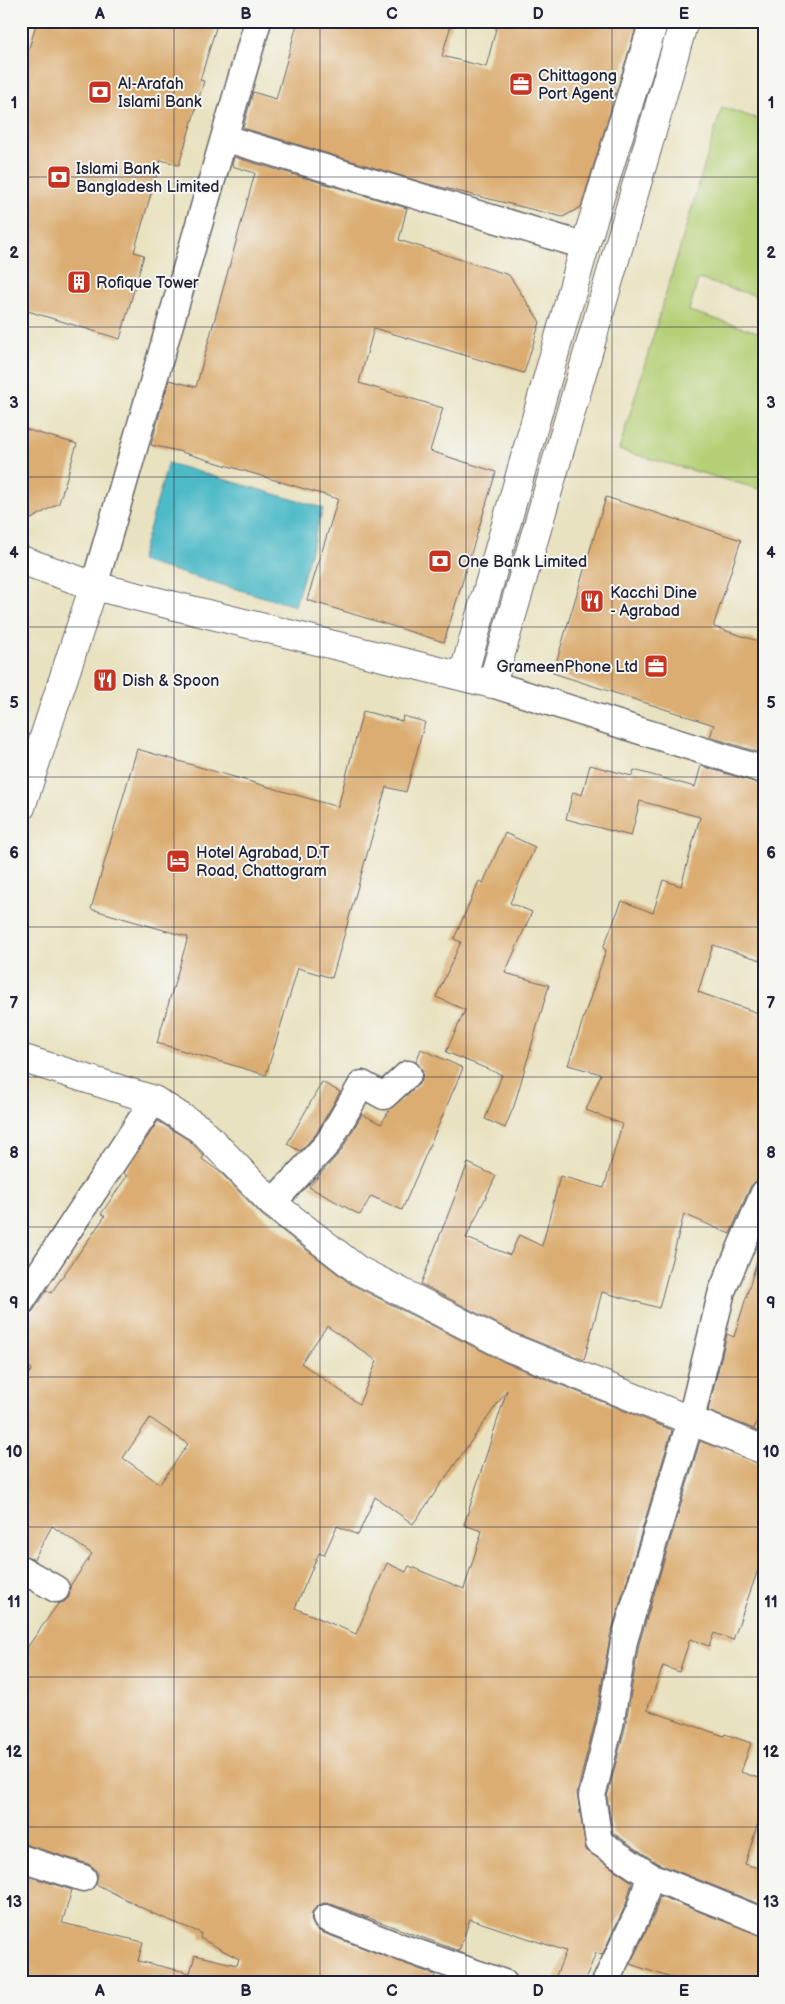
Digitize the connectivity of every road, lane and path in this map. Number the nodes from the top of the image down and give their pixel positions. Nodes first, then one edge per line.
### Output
1 (258, 21) edge
2 (654, 21) edge
3 (684, 21) edge
4 (224, 138) junction
5 (585, 246) junction
6 (21, 560) edge
7 (94, 586) junction
8 (463, 676) junction
9 (492, 684) junction
10 (764, 770) edge
11 (21, 806) edge
12 (21, 1058) edge
13 (408, 1074) dead end
14 (154, 1100) junction
15 (764, 1193) edge
16 (272, 1203) junction
17 (21, 1302) edge
18 (690, 1419) junction
19 (764, 1450) edge
20 (21, 1569) edge
21 (56, 1589) dead end
22 (21, 1858) edge
23 (650, 1876) junction
24 (83, 1878) dead end
25 (326, 1918) dead end
26 (764, 1922) edge
27 (504, 1983) edge
28 (605, 1983) edge

1 - 4 street
2 - 5 street
3 - 9 street
4 - 5 street
4 - 7 street
5 - 8 street
6 - 7 street
7 - 8 street
7 - 11 street
8 - 9 street
9 - 10 street
12 - 14 street
13 - 16 street
14 - 16 street
14 - 17 street
15 - 18 street
16 - 18 street
18 - 19 street
18 - 23 street
20 - 21 street
22 - 24 street
23 - 26 street
23 - 28 street
25 - 27 street

